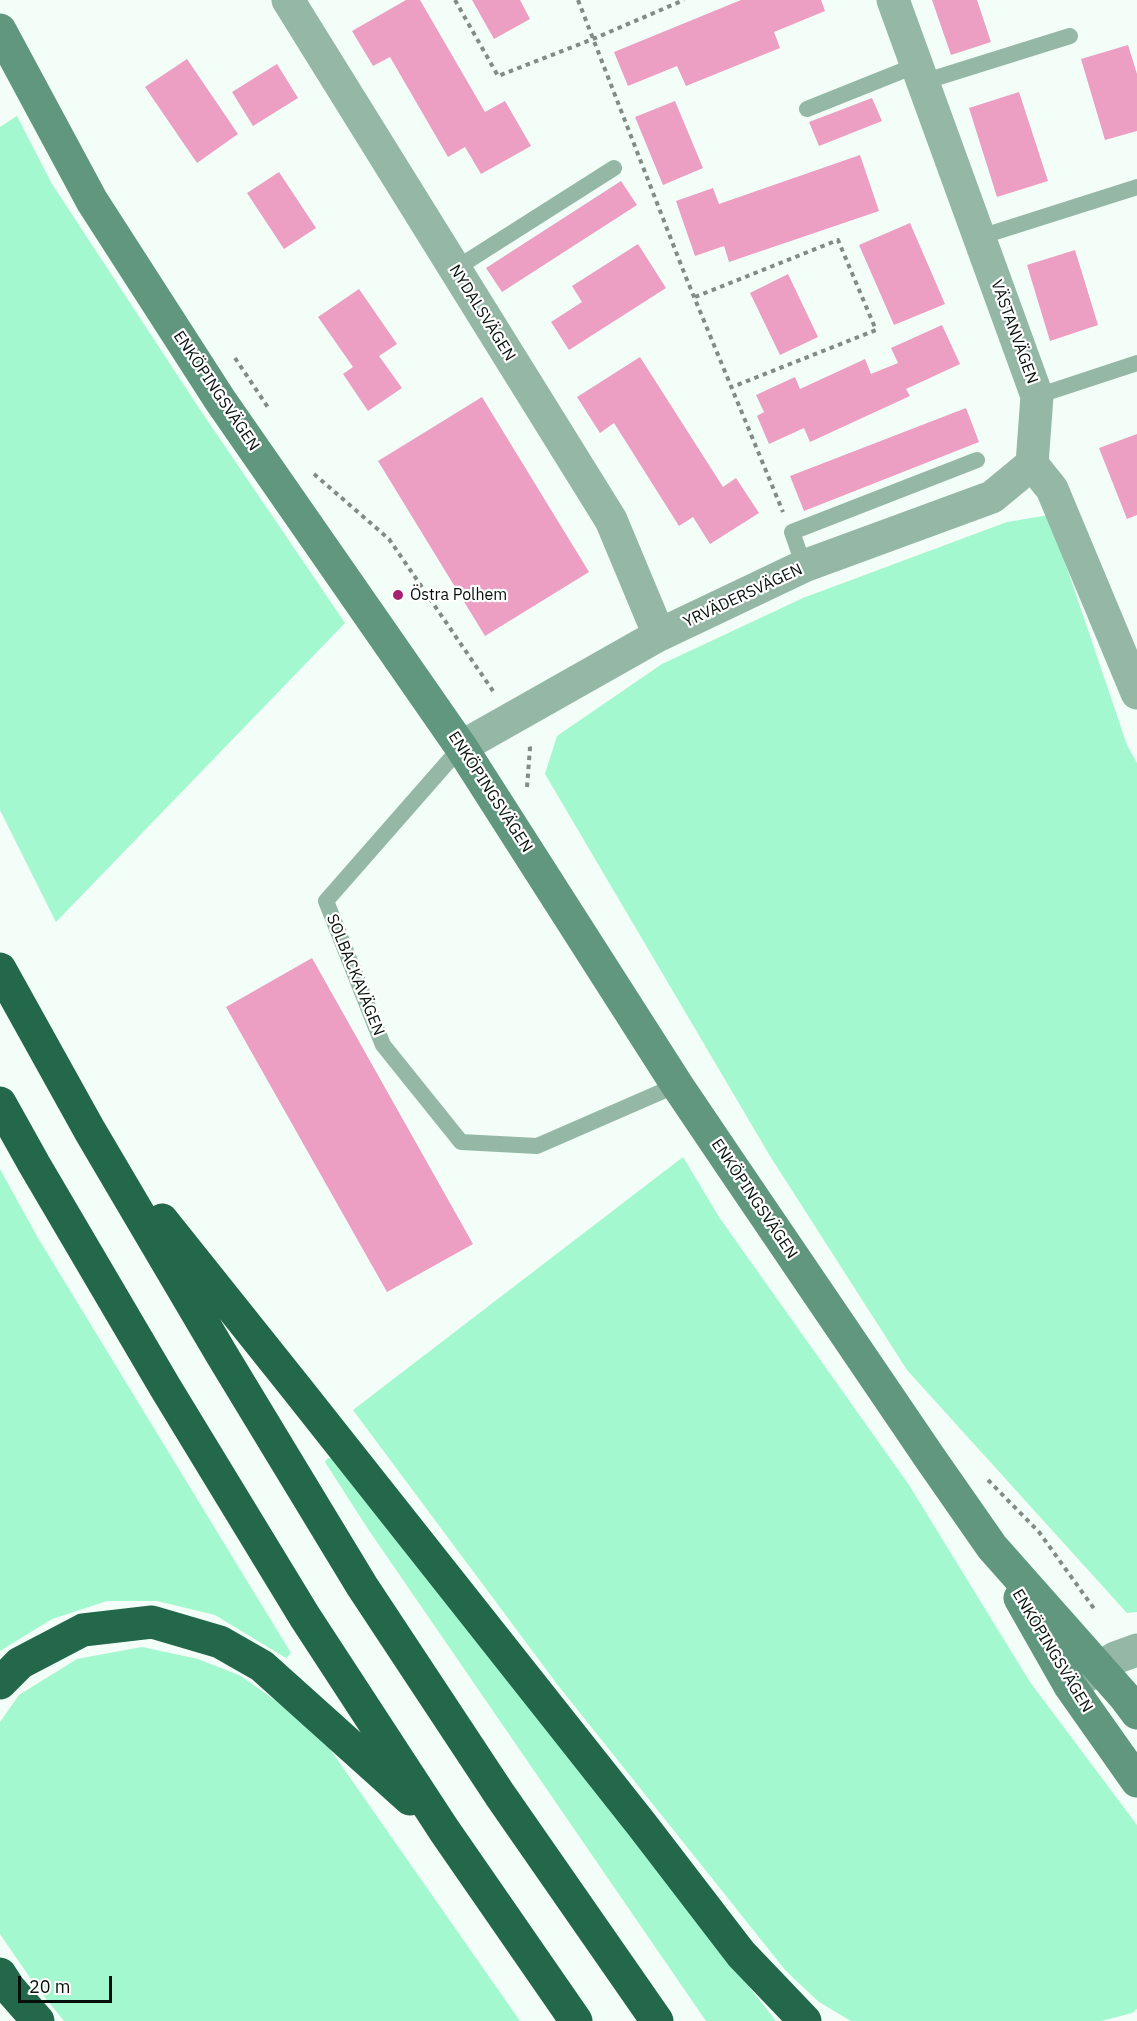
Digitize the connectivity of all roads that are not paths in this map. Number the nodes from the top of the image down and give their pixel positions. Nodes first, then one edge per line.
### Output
1 (288, 0) edge
2 (893, 0) edge
3 (0, 30) edge
4 (1070, 36) dead end
5 (920, 74) junction
6 (807, 109) dead end
7 (614, 168) dead end
8 (1137, 187) edge
9 (980, 237) junction
10 (455, 269) junction
11 (1137, 363) edge
12 (1037, 396) junction
13 (977, 460) dead end
14 (1032, 464) junction
15 (804, 566) junction
16 (659, 635) junction
17 (1137, 693) edge
18 (461, 747) junction
19 (0, 969) edge
20 (677, 1085) junction
21 (0, 1103) edge
22 (90, 1131) junction
23 (992, 1547) junction
24 (1137, 1650) edge
25 (1100, 1668) junction
26 (0, 1683) edge
27 (1070, 1686) junction
28 (1137, 1713) edge
29 (1137, 1781) edge
30 (444, 1830) junction
31 (0, 1974) edge
32 (38, 2021) edge
33 (576, 2021) edge
34 (657, 2021) edge
35 (805, 2021) edge

1 - 10 street, NYDALSVÄGEN
2 - 5 street, VÄSTANVÄGEN
3 - 18 street, ENKÖPINGSVÄGEN
4 - 5 lane
5 - 6 lane
5 - 9 street, VÄSTANVÄGEN
7 - 10 lane
8 - 9 lane
9 - 12 street, VÄSTANVÄGEN
10 - 16 street, NYDALSVÄGEN
11 - 12 lane
12 - 14 street, VÄSTANVÄGEN
13 - 15 lane
14 - 15 street, YRVÄDERSVÄGEN
14 - 17 street
15 - 16 street, YRVÄDERSVÄGEN
16 - 18 street, YRVÄDERSVÄGEN
18 - 20 street, ENKÖPINGSVÄGEN
18 - 20 lane, SOLBACKAVÄGEN
19 - 22 highway
20 - 23 street, ENKÖPINGSVÄGEN
21 - 30 highway
22 - 34 highway
22 - 35 highway
23 - 25 street, ENKÖPINGSVÄGEN
23 - 27 street, ENKÖPINGSVÄGEN
24 - 25 street
25 - 27 street
25 - 28 street, ENKÖPINGSVÄGEN
26 - 30 highway
27 - 29 street, ENKÖPINGSVÄGEN
30 - 33 highway
31 - 32 highway

